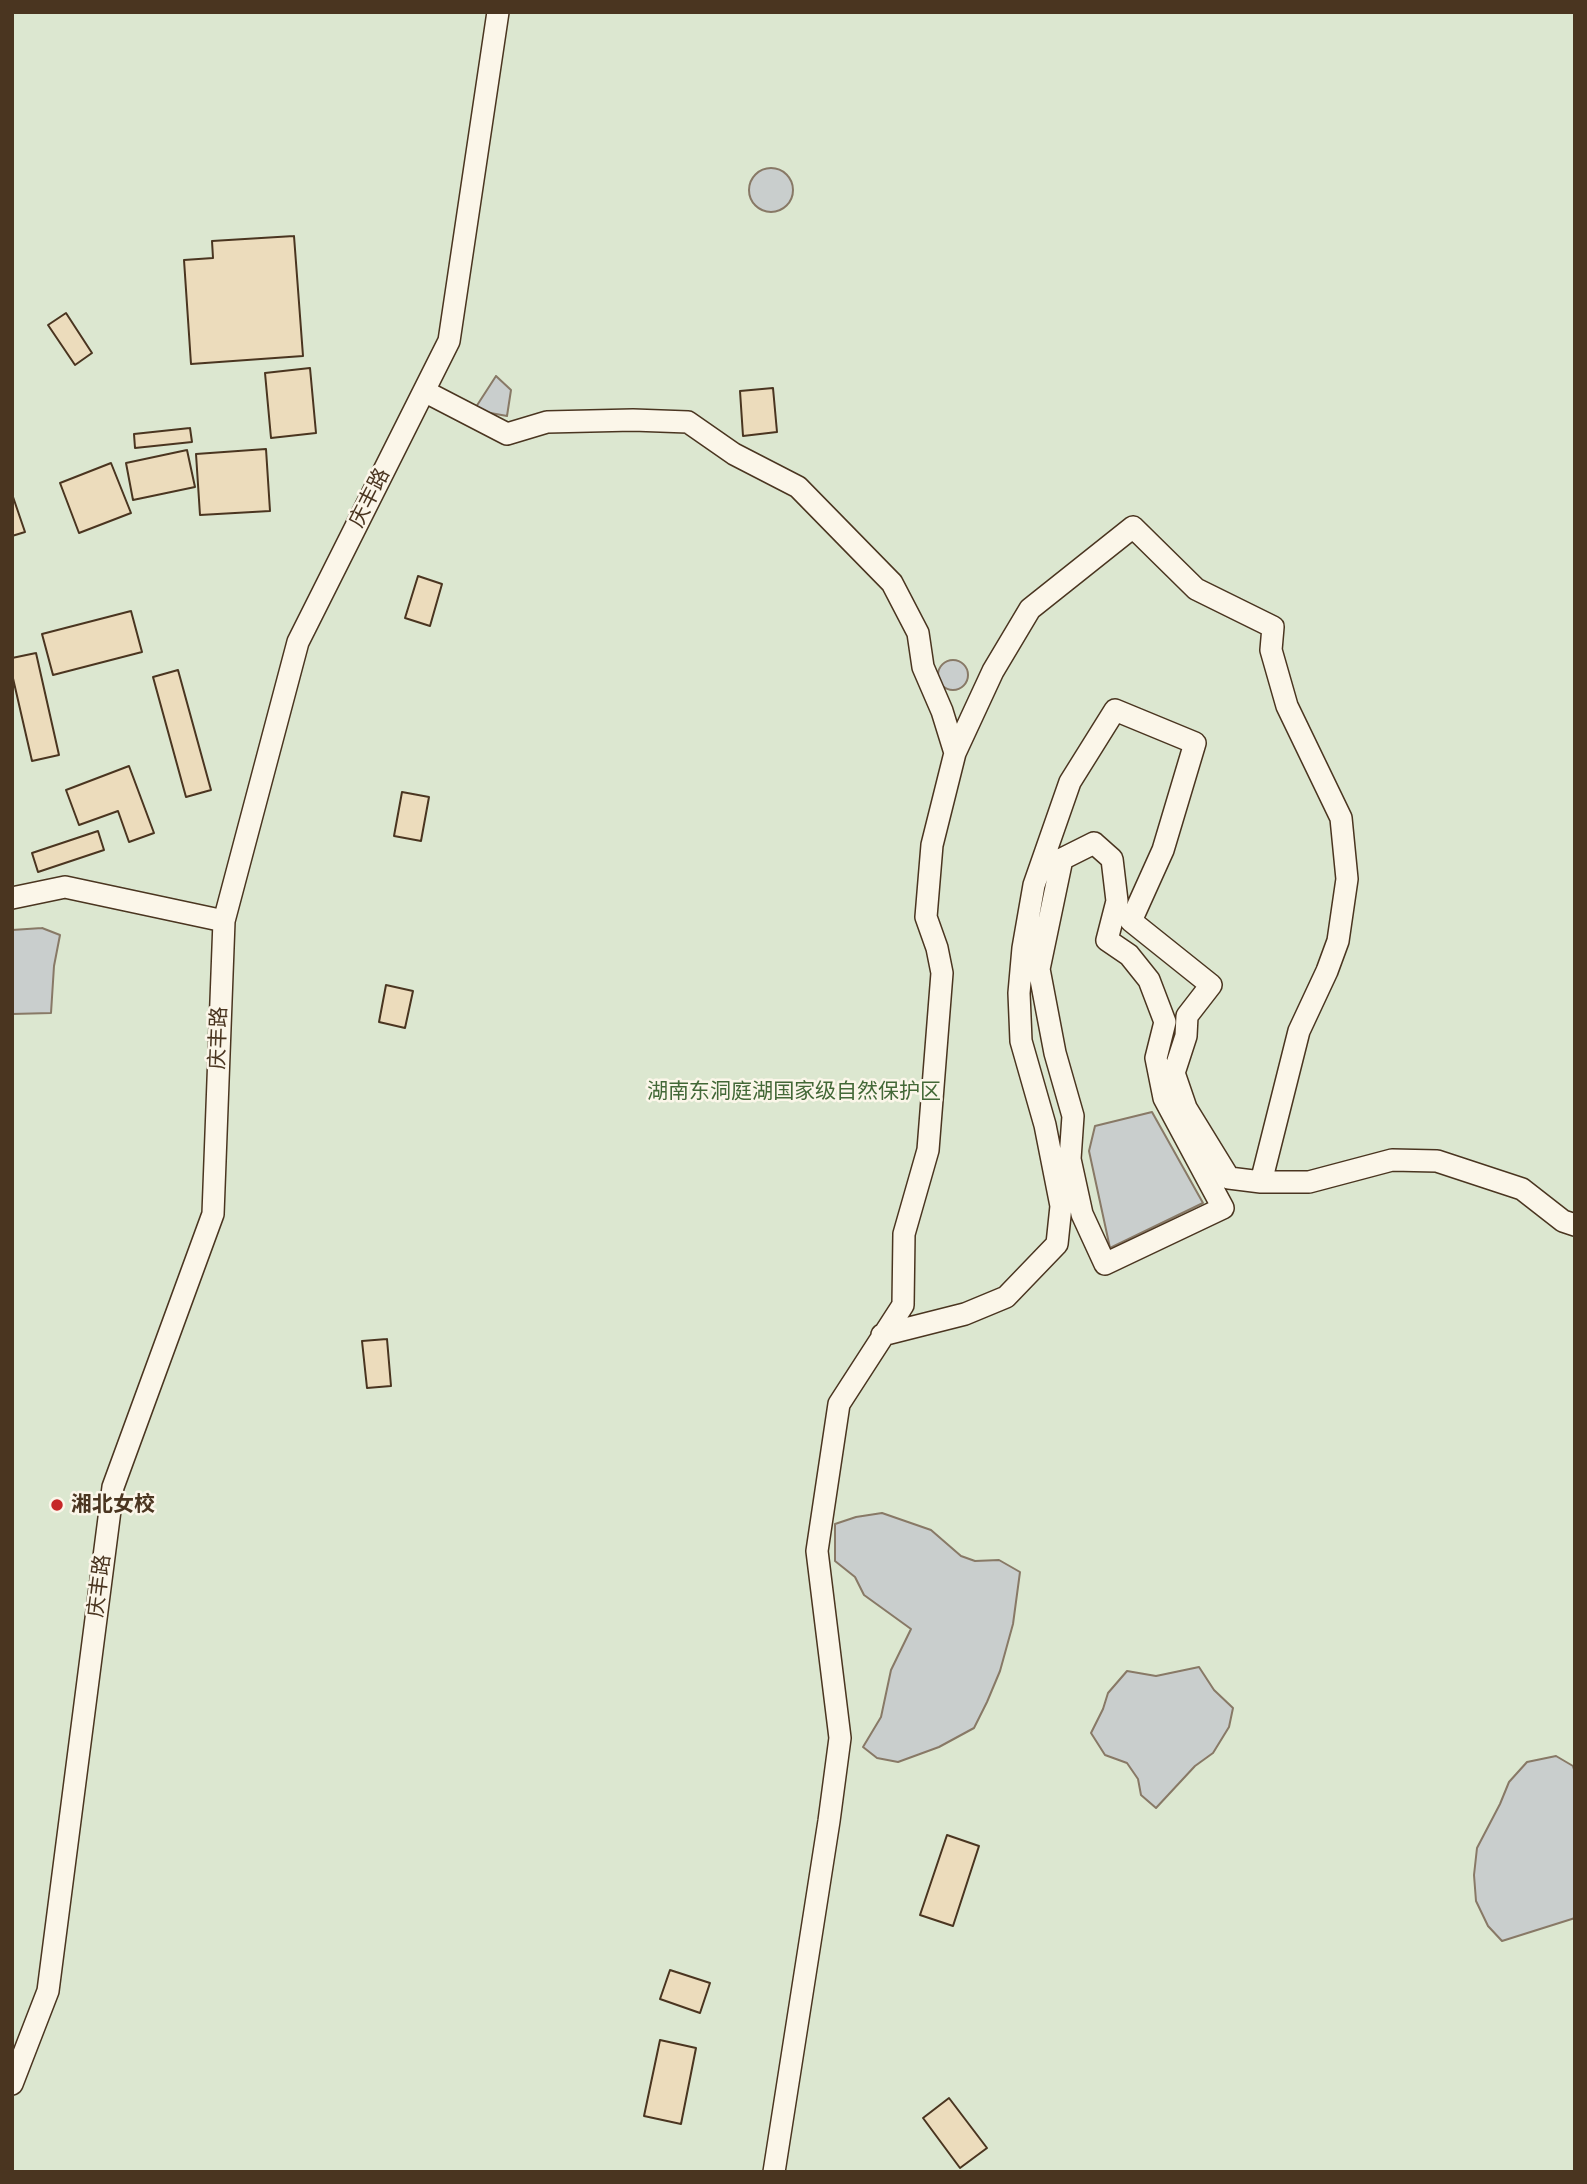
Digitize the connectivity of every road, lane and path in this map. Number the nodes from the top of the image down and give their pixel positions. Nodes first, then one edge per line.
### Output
1 (498, 12) edge
2 (424, 391) junction
3 (955, 753) junction
4 (12, 898) edge
5 (223, 921) junction
6 (1164, 1098) joint
7 (1261, 1182) junction
8 (1575, 1225) edge
9 (882, 1335) junction
10 (12, 2084) edge
11 (774, 2172) edge

1 - 2 street, 庆丰路
2 - 3 street
2 - 5 street, 庆丰路
3 - 7 street
3 - 9 street
4 - 5 street
5 - 10 street, 庆丰路
6 - 6 street
7 - 8 street
7 - 9 street
9 - 11 street

